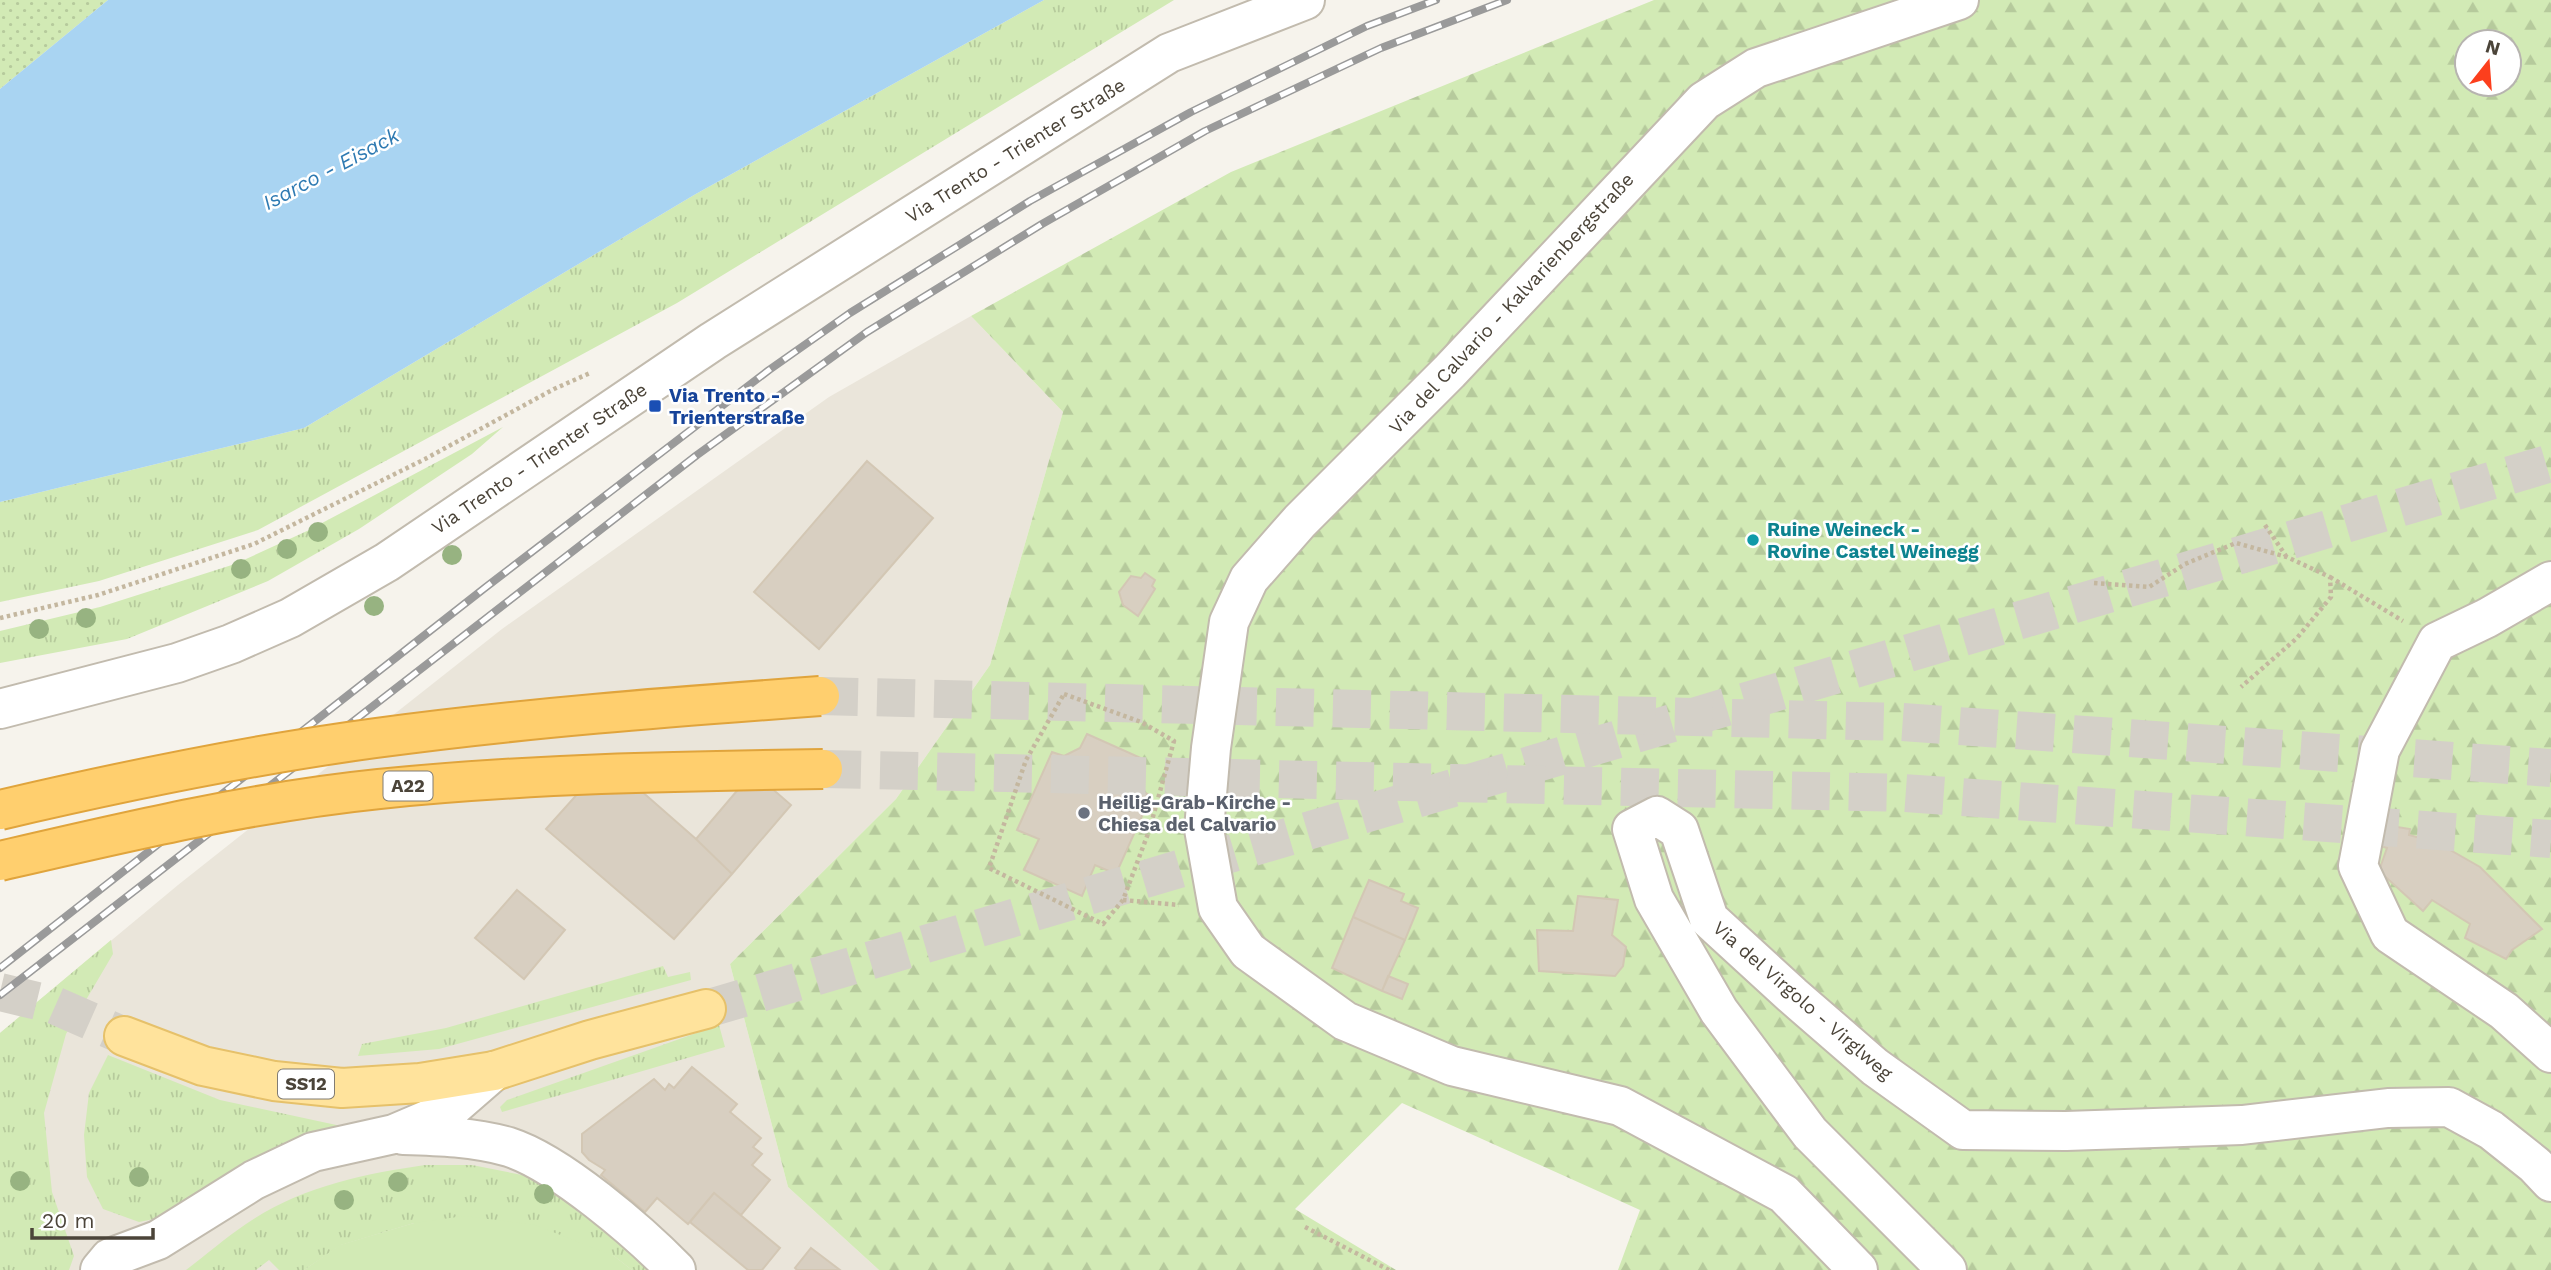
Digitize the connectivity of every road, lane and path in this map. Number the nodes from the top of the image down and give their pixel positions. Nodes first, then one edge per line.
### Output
1 (1304, 0) edge
2 (1959, 0) edge
3 (580, 384) dead end
4 (2265, 525) dead end
5 (2287, 557) junction
6 (2330, 577) junction
7 (2551, 581) edge
8 (2094, 583) dead end
9 (0, 618) edge
10 (2437, 642) junction
11 (2241, 687) dead end
12 (820, 696) tunnel mouth
13 (0, 709) edge
14 (823, 769) tunnel mouth
15 (0, 810) edge
16 (0, 861) edge
17 (1123, 900) junction
18 (1218, 908) junction
19 (706, 1009) tunnel mouth
20 (124, 1036) tunnel mouth
21 (2551, 1053) edge
22 (494, 1071) junction
23 (394, 1135) junction
24 (2551, 1182) edge
25 (1305, 1227) dead end
26 (105, 1264) edge
27 (676, 1270) edge
28 (1389, 1270) edge
29 (1858, 1270) edge
30 (1947, 1270) edge

1 - 13 street, Via Trento - Trienter Straße
2 - 18 street, Via del Calvario - Kalvarienbergstraße
3 - 9 path
4 - 5 path
5 - 6 path
5 - 8 path
6 - 10 path
6 - 11 path
7 - 10 street
10 - 21 street
12 - 15 highway, bridge
14 - 16 highway, A22, bridge
17 - 17 path
17 - 18 path
18 - 29 street
19 - 22 main road, SS12
20 - 22 main road, SS12
22 - 23 street
23 - 26 street
23 - 27 street
24 - 30 street, Via del Virgolo - Virglweg
25 - 28 path

